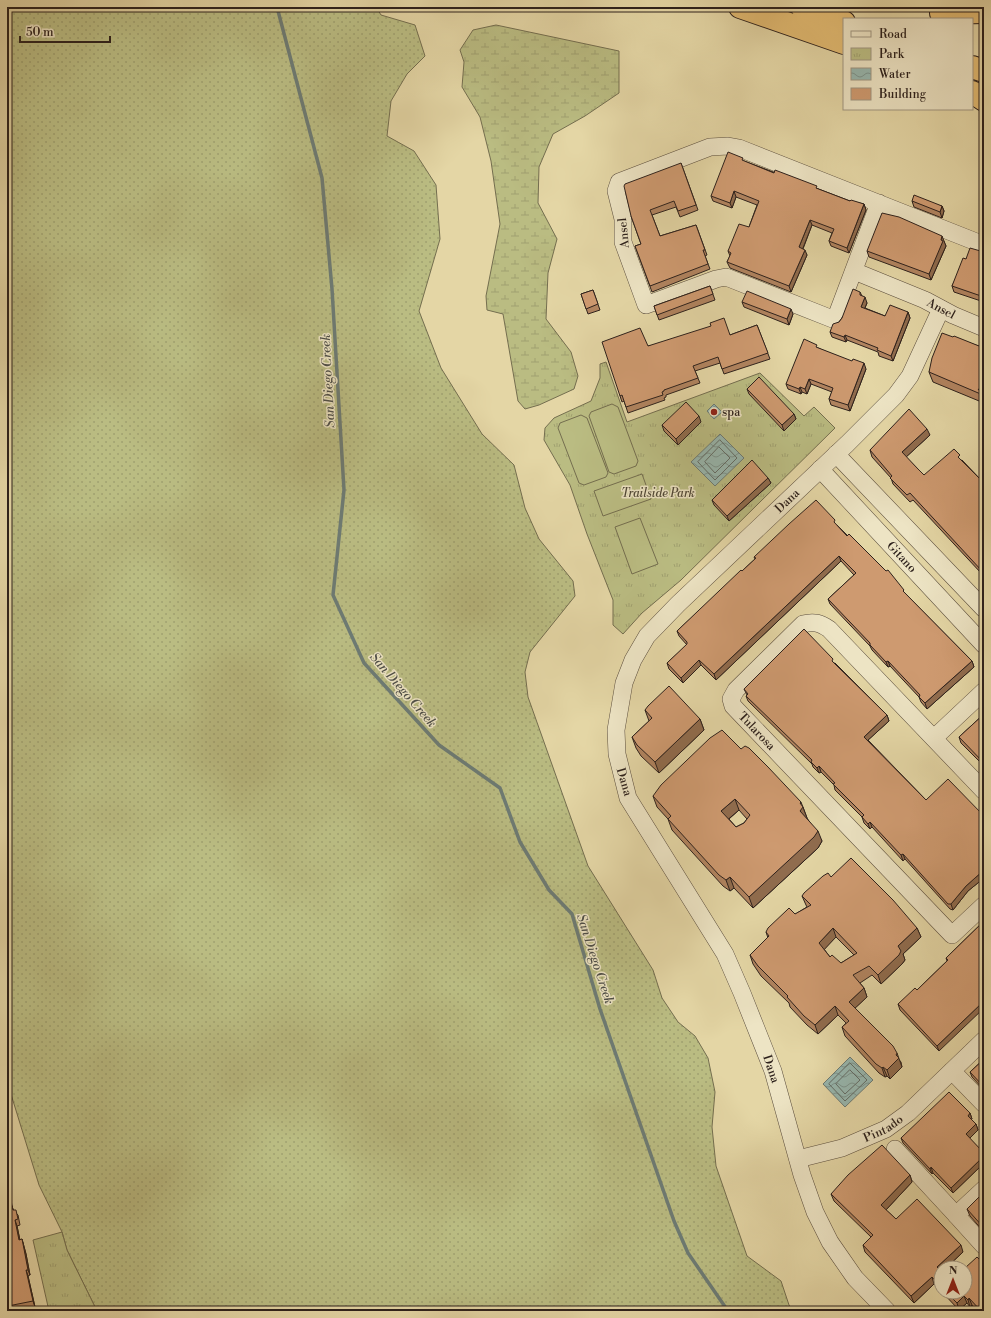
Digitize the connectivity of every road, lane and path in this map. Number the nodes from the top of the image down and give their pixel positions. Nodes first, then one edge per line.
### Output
1 (740, 7) edge
2 (802, 7) edge
3 (984, 12) edge
4 (941, 13) edge
5 (843, 22) edge
6 (973, 24) edge
7 (984, 28) edge
8 (843, 43) edge
9 (973, 67) edge
10 (984, 71) edge
11 (973, 90) edge
12 (973, 91) edge
13 (984, 93) edge
14 (984, 100) edge
15 (879, 204) junction
16 (984, 245) edge
17 (854, 271) junction
18 (941, 309) junction
19 (984, 328) edge
20 (836, 454) junction
21 (820, 469) junction
22 (984, 609) edge
23 (984, 645) edge
24 (984, 691) edge
25 (934, 738) junction
26 (984, 791) edge
27 (984, 905) edge
28 (984, 1040) edge
29 (952, 1071) junction
30 (984, 1104) edge
31 (895, 1149) dead end
32 (798, 1159) junction
33 (984, 1189) edge
34 (956, 1215) junction
35 (984, 1246) edge
36 (888, 1311) edge

1 - 8 highway
2 - 5 highway
3 - 4 highway
6 - 7 highway
9 - 10 highway
11 - 13 highway
12 - 14 highway
15 - 16 street, Ansel
15 - 17 street, Ansel
15 - 17 street, Ansel
17 - 18 street, Ansel
18 - 19 street, Ansel
18 - 20 street, Dana
20 - 21 street, Dana
20 - 22 street, Gitano
21 - 23 street, Gitano
21 - 32 street, Dana
24 - 25 street
25 - 26 street, Tularosa
25 - 27 street, Tularosa
28 - 29 street, Pintado
29 - 30 street
29 - 32 street, Pintado
31 - 34 street, Pintado
32 - 36 street, Dana
33 - 34 street
34 - 35 street, Pintado

